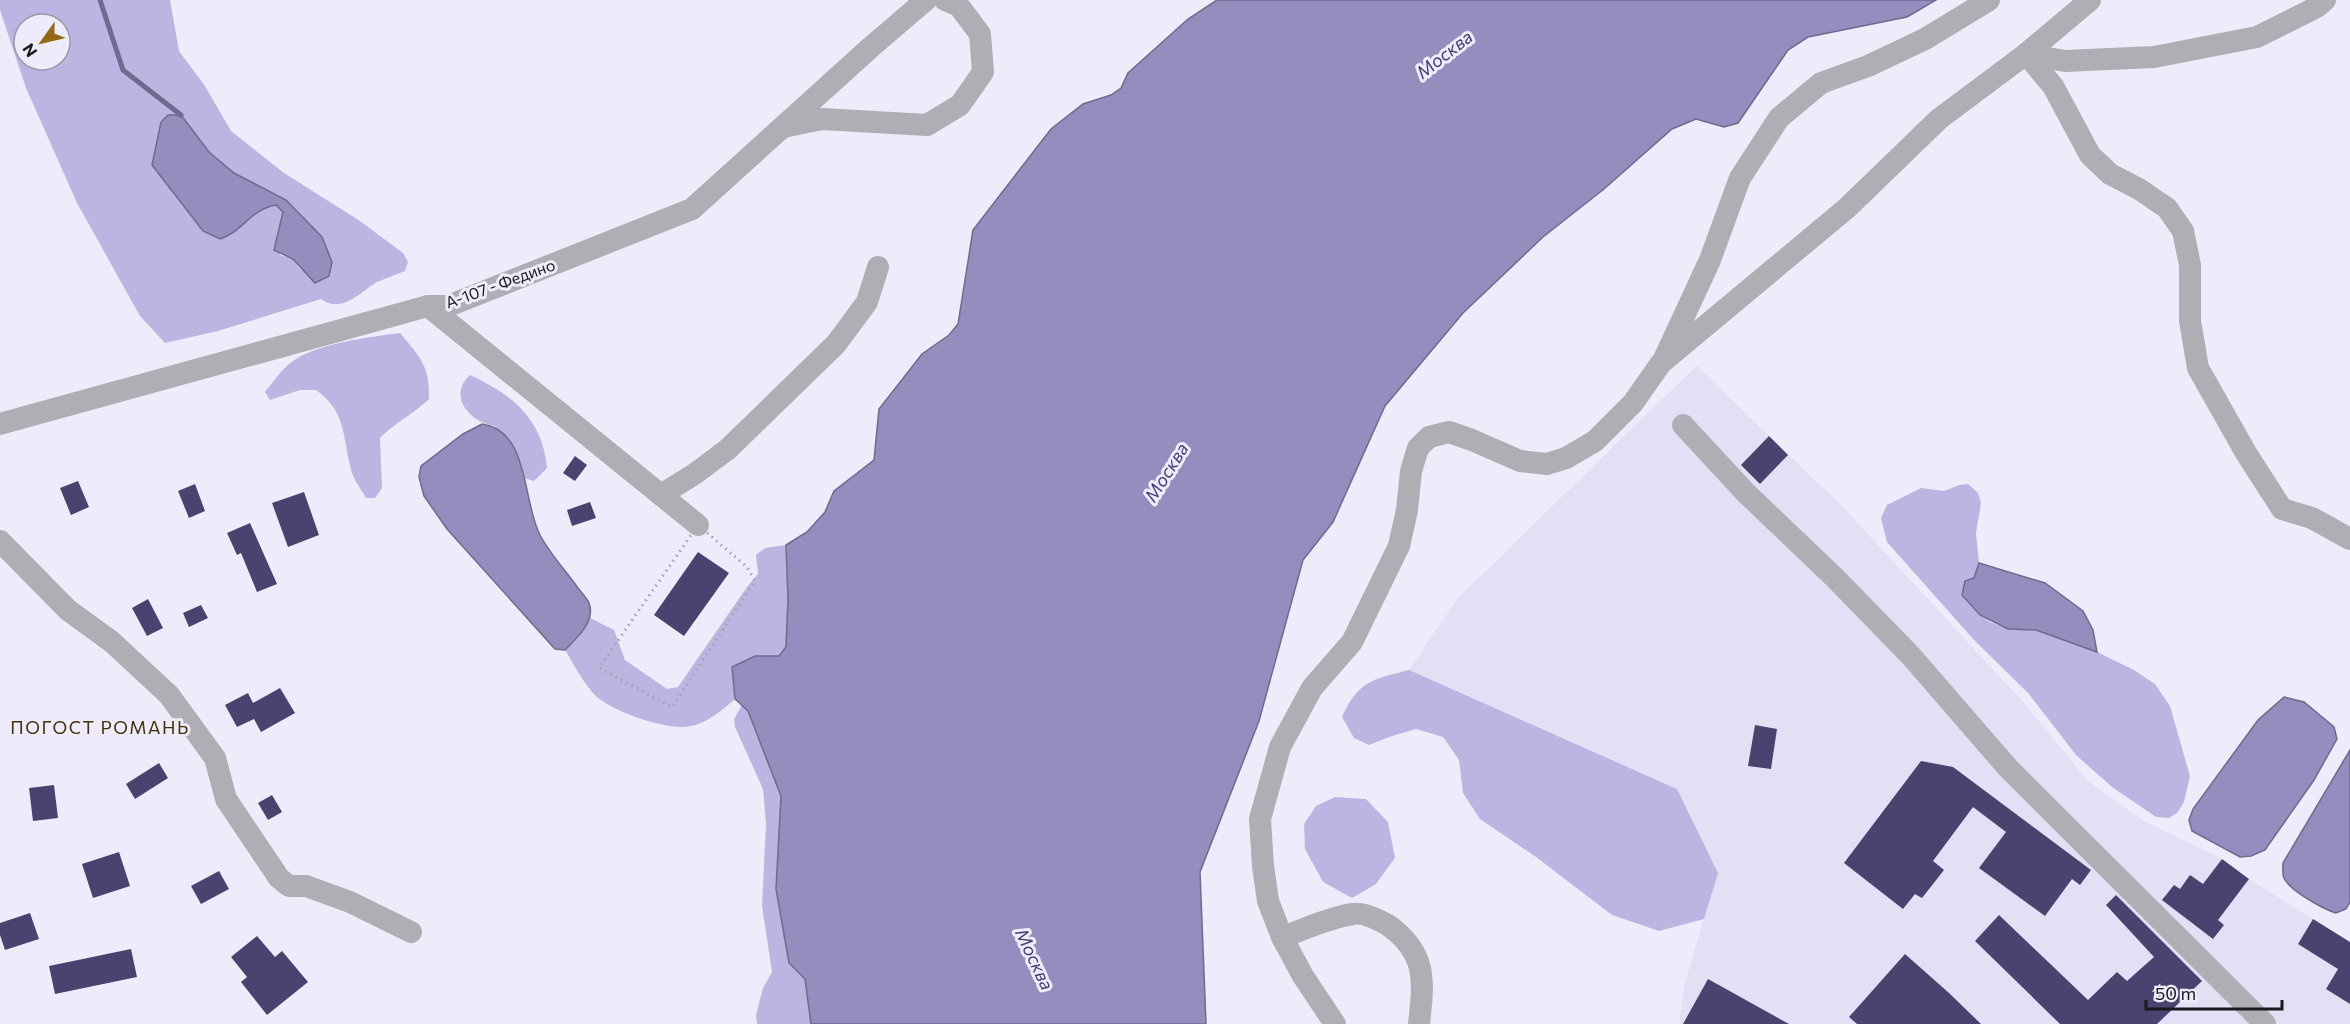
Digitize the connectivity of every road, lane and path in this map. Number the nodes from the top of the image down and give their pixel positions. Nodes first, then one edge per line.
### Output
1 (926, 0) edge
2 (945, 0) edge
3 (1989, 0) edge
4 (2090, 0) edge
5 (2325, 0) edge
6 (2026, 54) junction
7 (782, 128) junction
8 (878, 267) dead end
9 (428, 306) junction
10 (1661, 363) junction
11 (0, 424) edge
12 (1683, 425) dead end
13 (661, 495) junction
14 (698, 525) junction
15 (2350, 538) edge
16 (0, 541) edge
17 (411, 932) dead end
18 (1282, 937) junction
19 (1335, 1024) edge
20 (1419, 1024) edge
21 (2265, 1024) edge

1 - 7 street, А-107 - Федино
2 - 7 street
3 - 10 street
4 - 6 street
5 - 6 street
6 - 10 street
6 - 15 street
7 - 9 street, А-107 - Федино
8 - 13 street
9 - 11 street, А-107 - Федино
9 - 13 street
10 - 18 street
12 - 21 street
13 - 14 street
14 - 14 path
16 - 17 street
18 - 19 street
18 - 20 street

